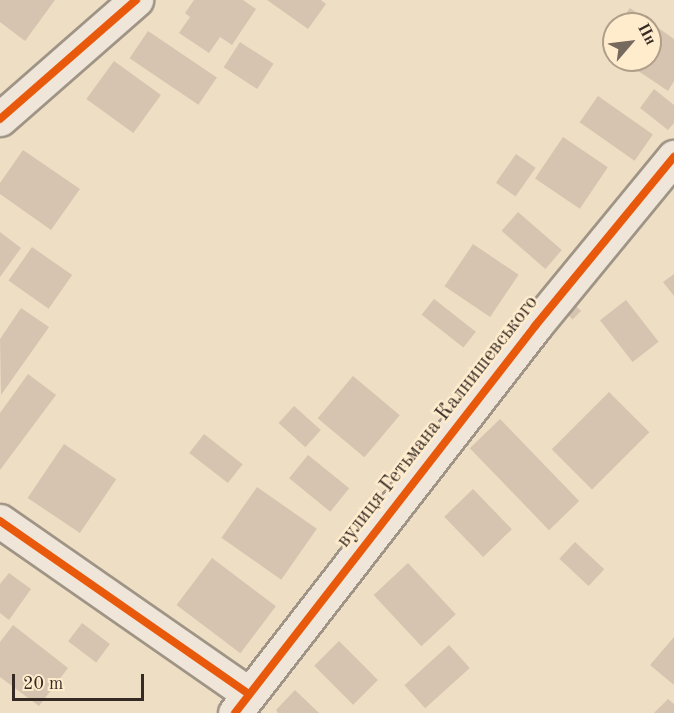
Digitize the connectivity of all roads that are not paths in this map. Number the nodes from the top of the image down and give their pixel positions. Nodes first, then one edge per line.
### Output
1 (136, 0) edge
2 (0, 119) edge
3 (674, 157) edge
4 (0, 521) edge
5 (242, 704) edge

1 - 2 street
3 - 5 street, вулиця Гетьмана Калнишевського
4 - 5 street

